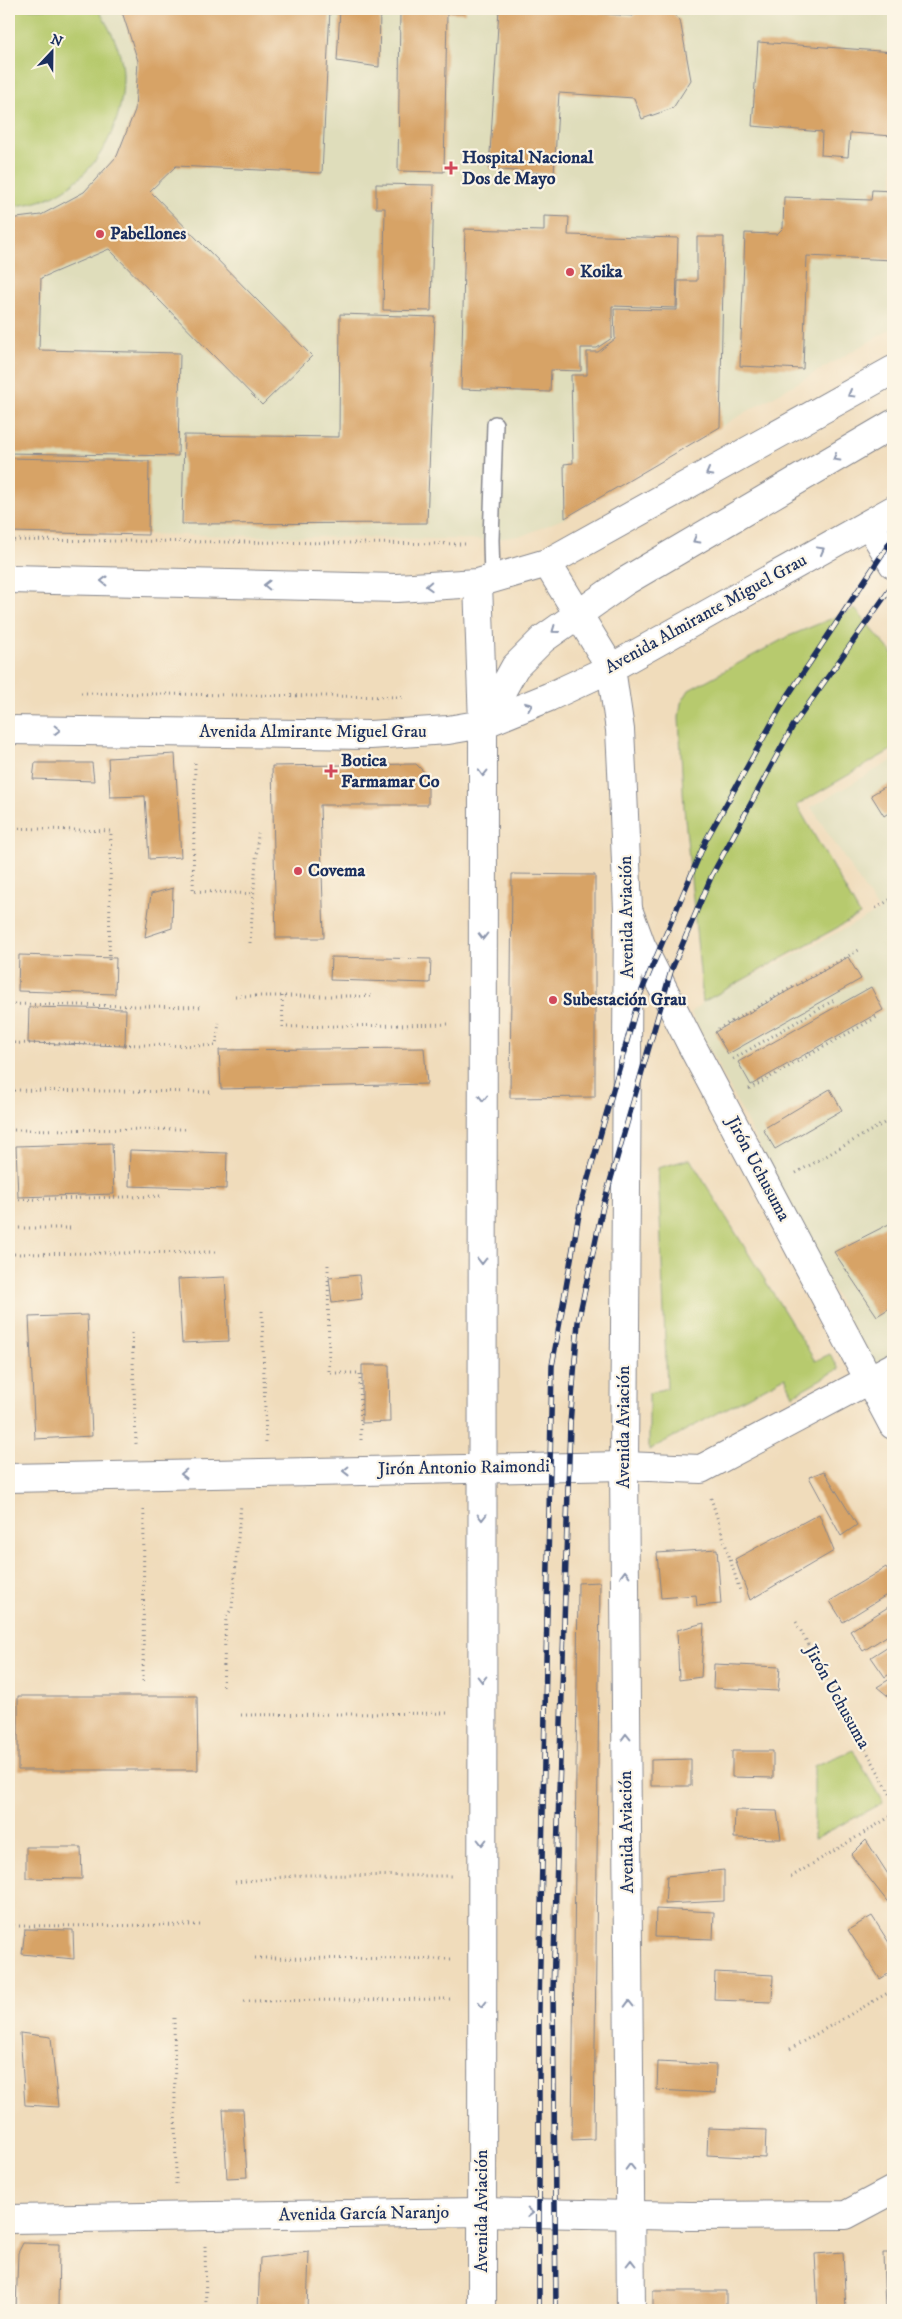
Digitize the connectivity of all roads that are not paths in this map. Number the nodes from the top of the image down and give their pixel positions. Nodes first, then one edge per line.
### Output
1 (893, 370) edge
2 (495, 424) dead end
3 (893, 424) edge
4 (893, 510) edge
5 (869, 524) junction
6 (548, 563) junction
7 (893, 564) edge
8 (9, 579) edge
9 (485, 581) junction
10 (578, 614) junction
11 (611, 668) junction
12 (484, 724) junction
13 (9, 730) edge
14 (628, 910) junction
15 (893, 1367) edge
16 (869, 1381) junction
17 (893, 1425) edge
18 (624, 1466) junction
19 (482, 1468) junction
20 (9, 1478) edge
21 (893, 2190) edge
22 (482, 2212) junction
23 (631, 2216) junction
24 (9, 2219) edge
25 (482, 2310) edge
26 (631, 2310) edge

1 -> 6 main road
2 - 9 lane
3 -> 10 main road
4 - 5 main road, Avenida Almirante Miguel Grau
5 - 7 main road
11 -> 5 main road, Avenida Almirante Miguel Grau
6 - 9 main road
6 - 10 main road, Avenida Aviación
9 -> 8 main road
9 - 12 main road, Avenida Aviación
10 - 11 main road, Avenida Aviación
10 -> 12 main road
12 -> 11 main road, Avenida Almirante Miguel Grau
11 - 14 main road, Avenida Aviación
13 -> 12 main road, Avenida Almirante Miguel Grau
12 -> 19 main road, Avenida Aviación
14 - 16 main road, Jirón Uchusuma
14 - 18 main road, Avenida Aviación
15 - 16 main road, Jirón Antonio Raimondi
16 - 17 main road, Jirón Uchusuma
16 - 18 main road, Jirón Antonio Raimondi
18 - 19 main road, Jirón Antonio Raimondi
23 -> 18 main road, Avenida Aviación
19 -> 20 main road, Jirón Antonio Raimondi
19 -> 22 main road, Avenida Aviación
21 - 23 main road, Avenida García Naranjo
22 -> 23 main road, Avenida García Naranjo
22 - 24 main road, Avenida García Naranjo
22 - 25 main road, Avenida Aviación
26 -> 23 main road, Avenida Aviación

